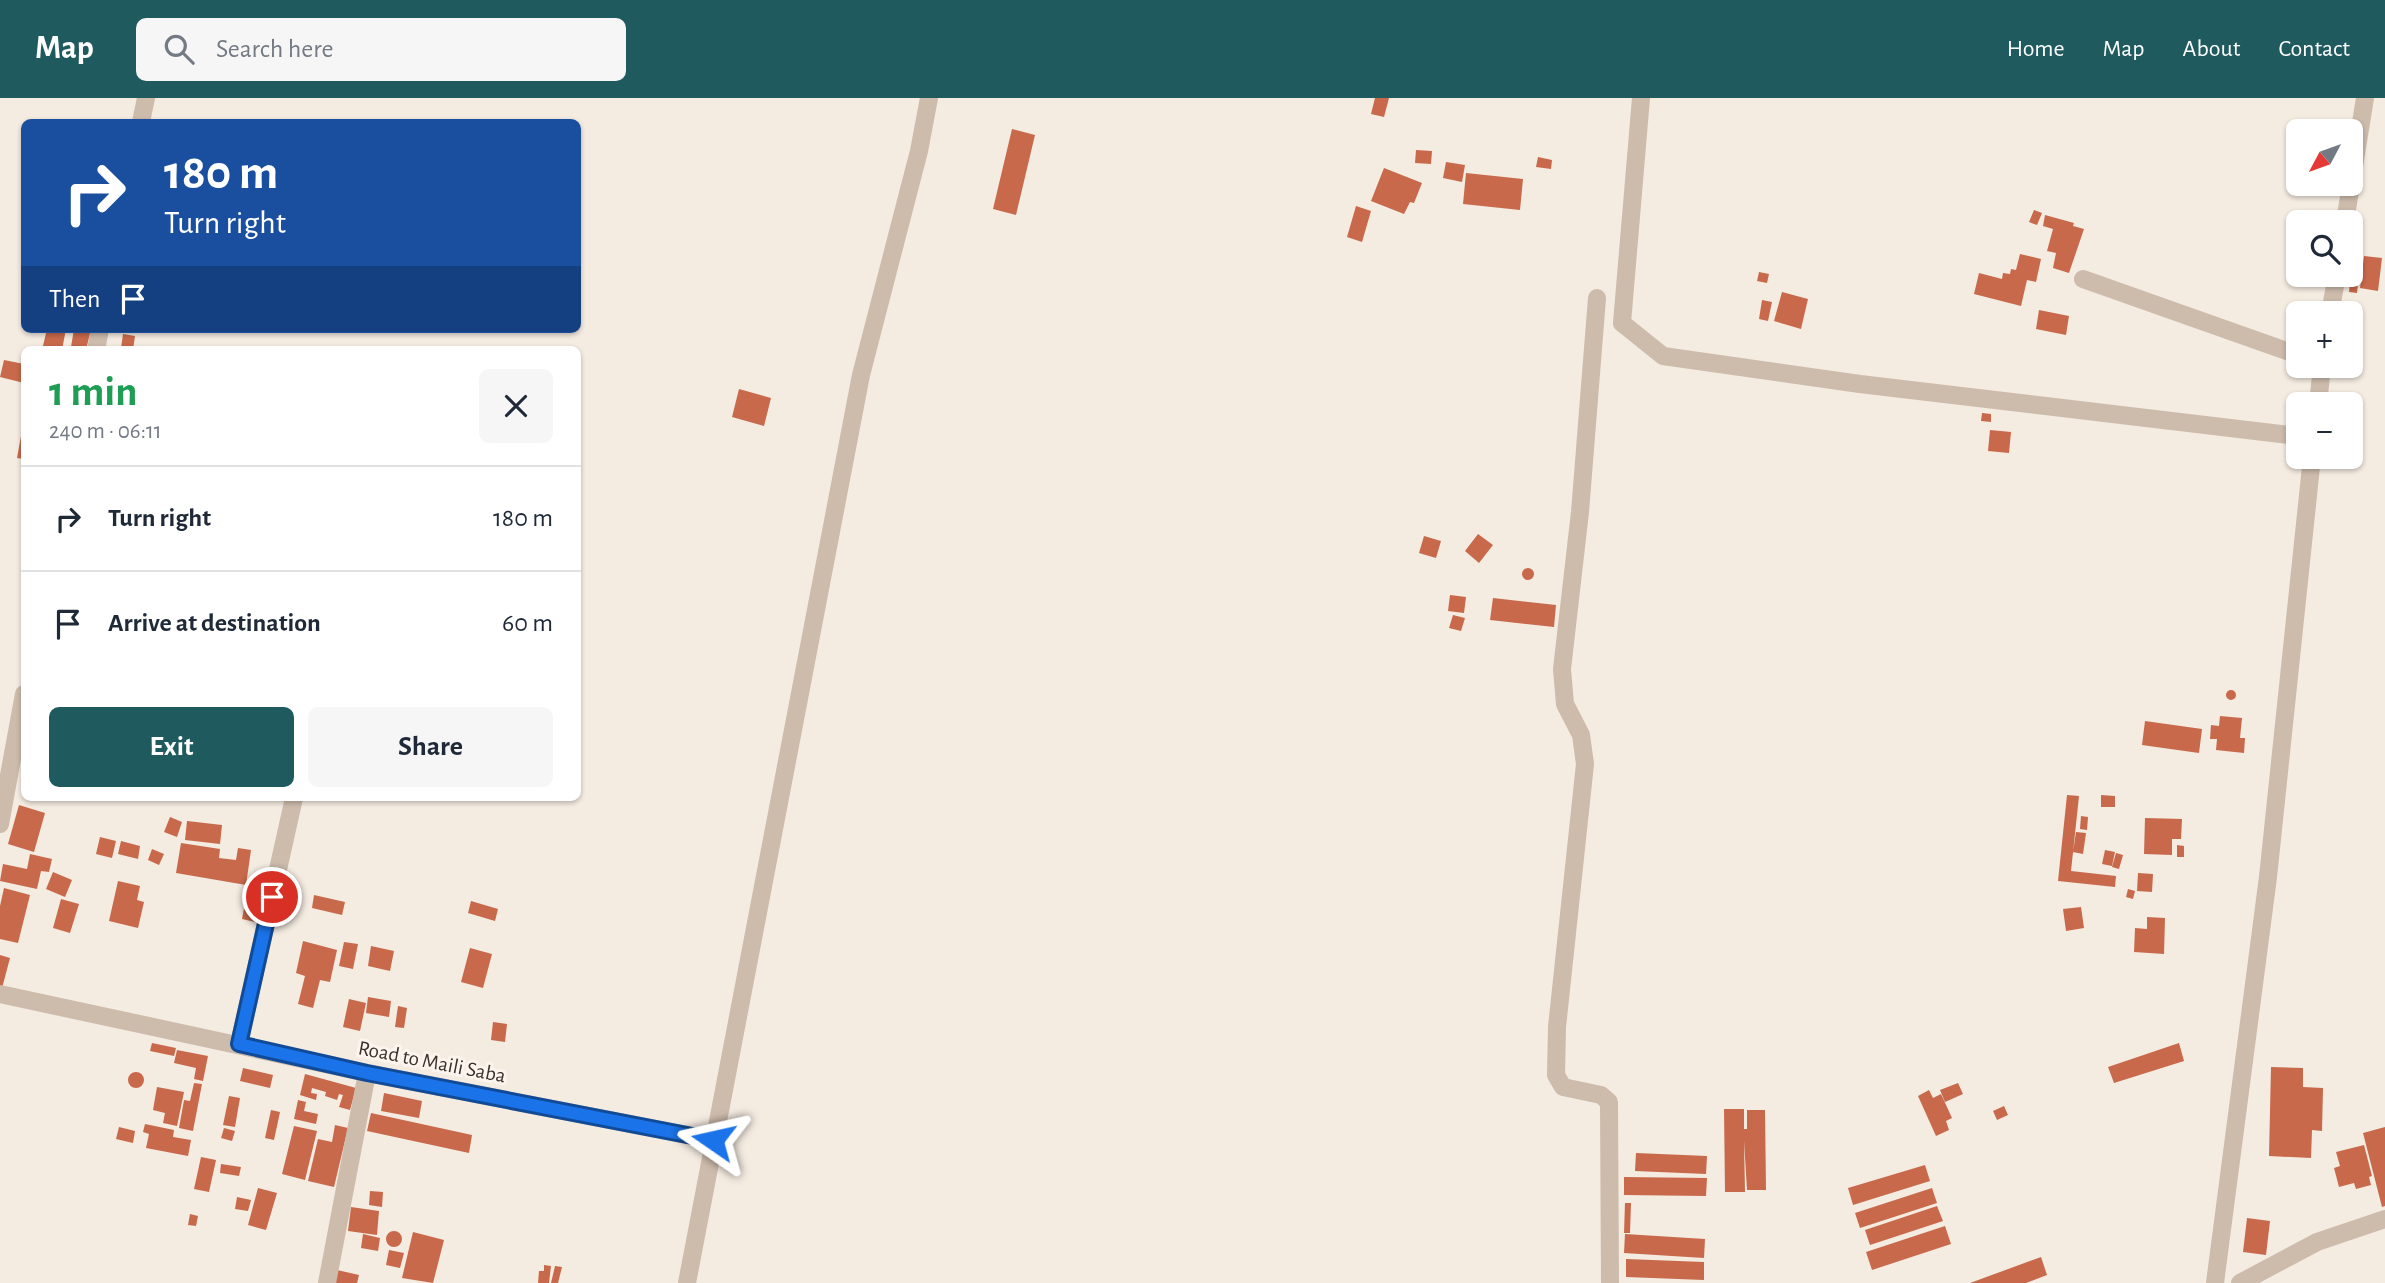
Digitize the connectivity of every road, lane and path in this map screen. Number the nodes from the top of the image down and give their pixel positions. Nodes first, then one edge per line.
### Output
1 (146, 98) edge
2 (929, 98) edge
3 (1641, 98) edge
4 (2365, 98) edge
5 (142, 119) edge
6 (2348, 210) edge
7 (2083, 279) dead end
8 (1597, 298) dead end
9 (2286, 351) edge
10 (2286, 435) edge
11 (2311, 469) edge
12 (21, 710) edge
13 (293, 801) edge
14 (0, 824) edge
15 (0, 994) edge
16 (239, 1044) junction
17 (367, 1073) junction
18 (713, 1140) junction
19 (2385, 1219) edge
20 (327, 1283) edge
21 (687, 1283) edge
22 (1610, 1283) edge
23 (2215, 1283) edge
24 (2240, 1283) edge

1 - 5 street
2 - 18 street
3 - 10 street
4 - 6 street
7 - 9 street
8 - 22 street
11 - 23 street
12 - 14 street
13 - 16 street
15 - 16 street, Road to Maili Saba
16 - 17 street, Road to Maili Saba
17 - 18 street, Road to Maili Saba
17 - 20 street
18 - 21 street
19 - 24 street

